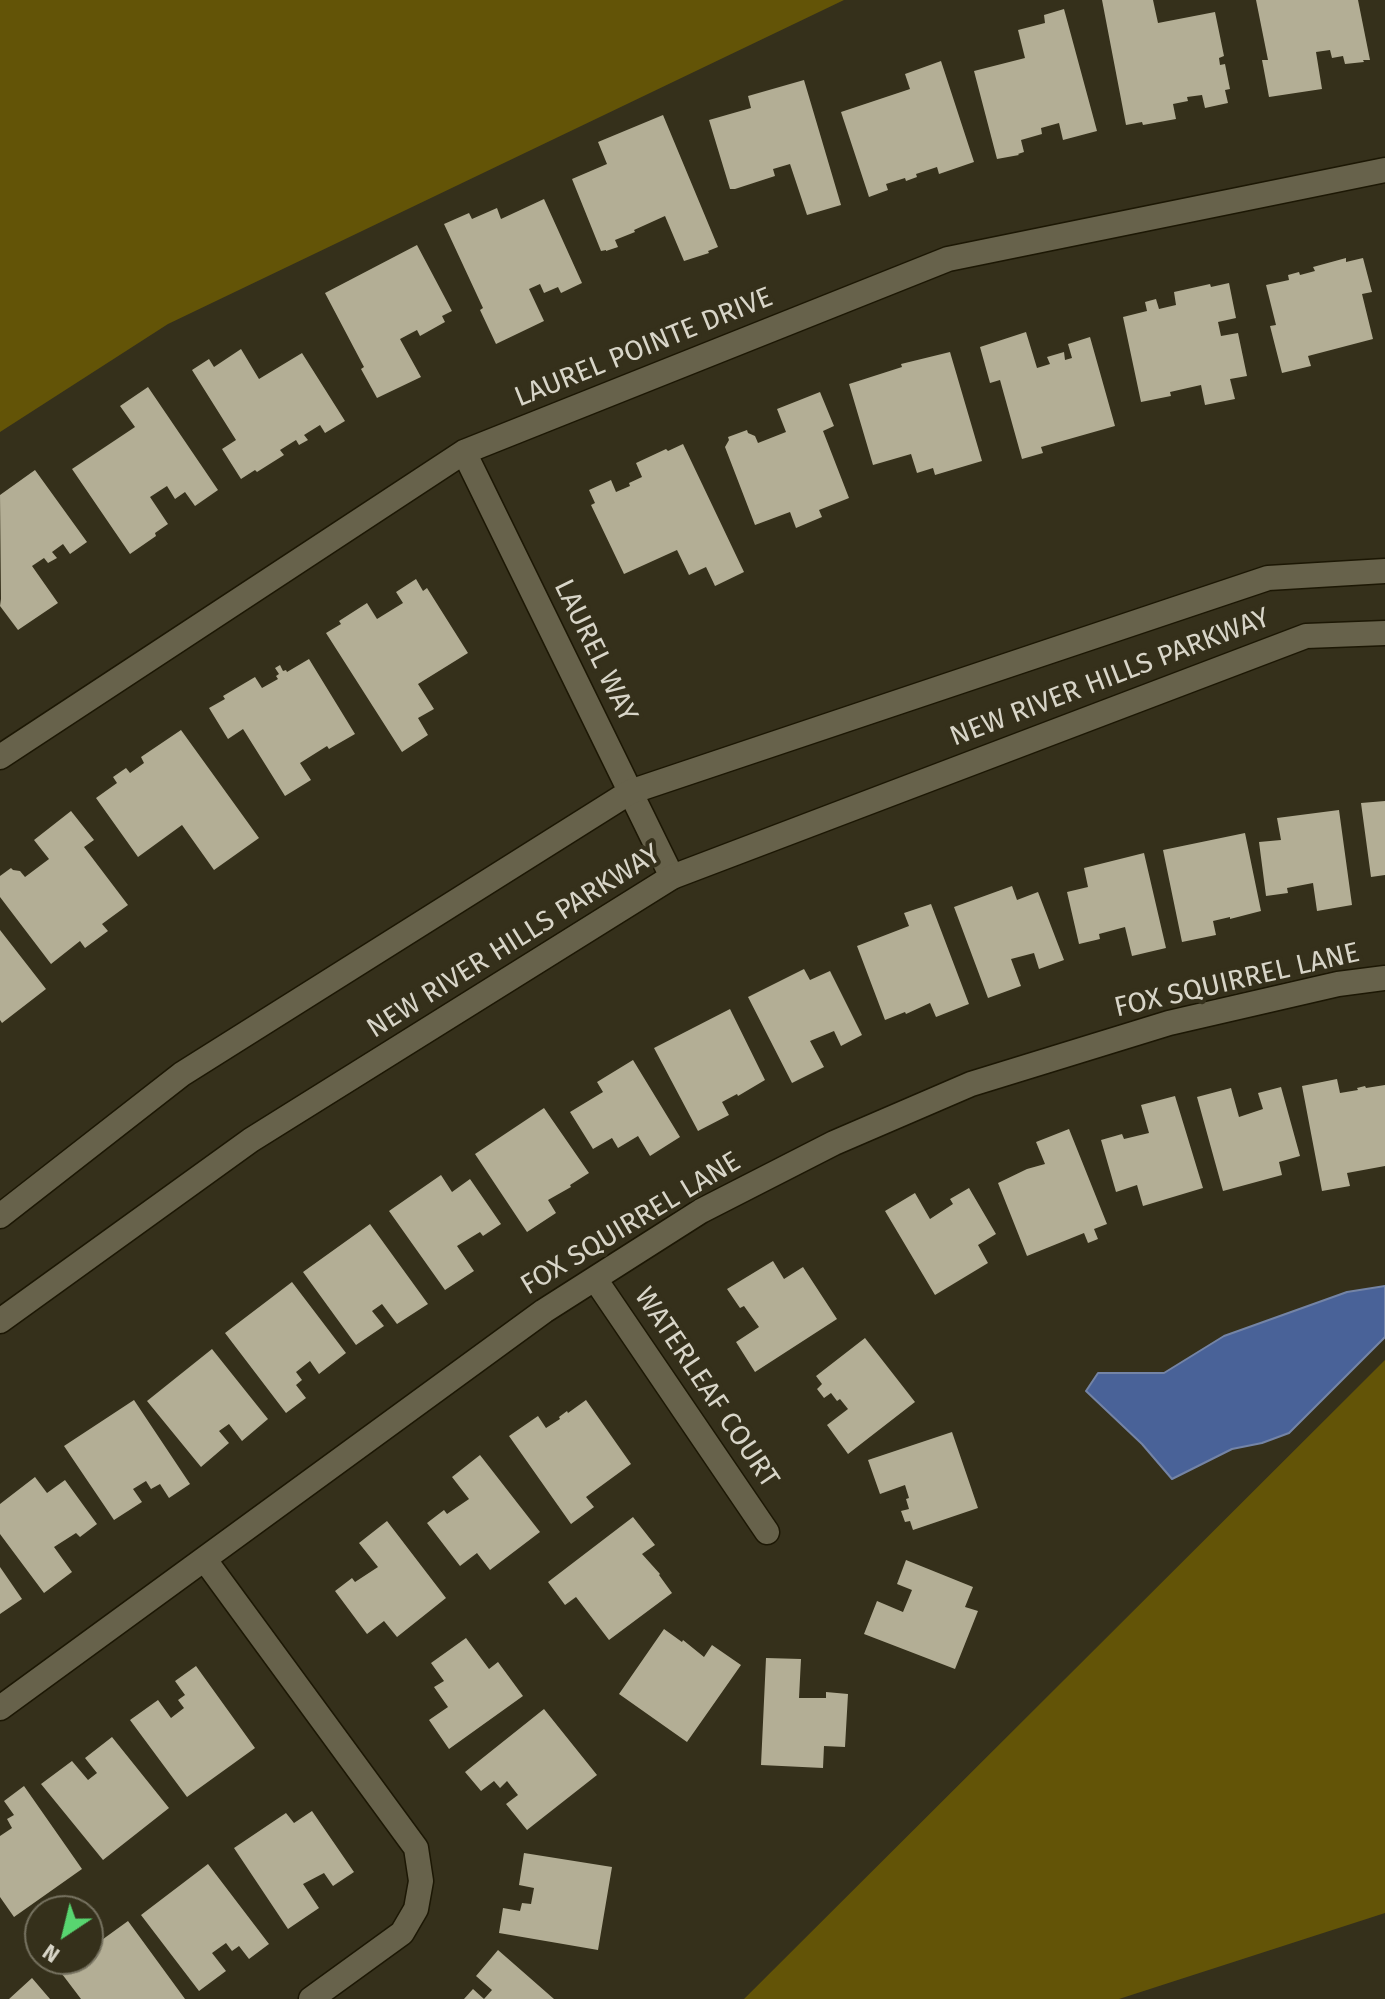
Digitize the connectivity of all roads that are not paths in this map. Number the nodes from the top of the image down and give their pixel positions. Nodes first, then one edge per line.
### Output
1 (1385, 170) edge
2 (464, 452) junction
3 (1385, 571) edge
4 (1385, 633) edge
5 (0, 757) edge
6 (630, 792) junction
7 (672, 877) junction
8 (1385, 978) edge
9 (0, 1216) edge
10 (595, 1279) junction
11 (0, 1321) edge
12 (767, 1532) dead end
13 (205, 1560) junction
14 (0, 1708) edge
15 (311, 1999) edge

1 - 2 street, LAUREL POINTE DRIVE
2 - 5 street, LAUREL POINTE DRIVE
2 - 6 street, LAUREL WAY
3 - 6 street, NEW RIVER HILLS PARKWAY
4 - 7 street, NEW RIVER HILLS PARKWAY
6 - 7 street, LAUREL WAY
6 - 9 street, NEW RIVER HILLS PARKWAY
7 - 11 street, NEW RIVER HILLS PARKWAY
8 - 10 street, FOX SQUIRREL LANE
10 - 12 street, WATERLEAF COURT
10 - 13 street, FOX SQUIRREL LANE
13 - 14 street, FOX SQUIRREL LANE
13 - 15 street

